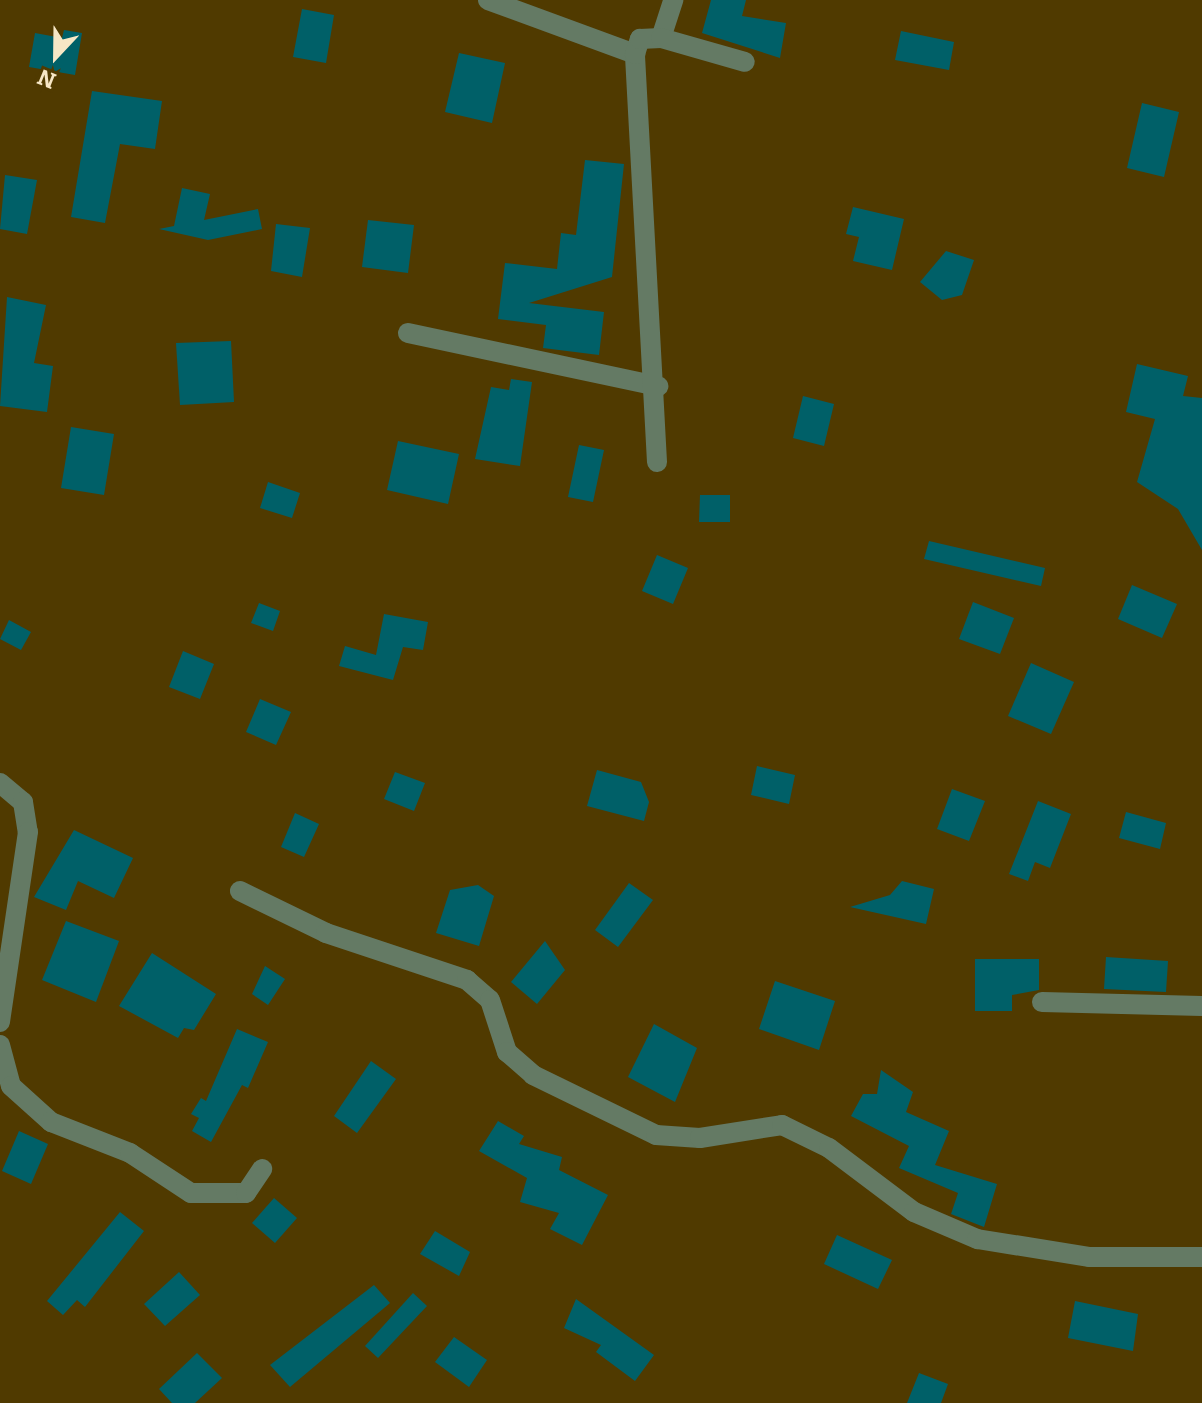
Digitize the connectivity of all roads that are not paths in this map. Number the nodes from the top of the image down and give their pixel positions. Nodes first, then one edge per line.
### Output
1 (488, 0) edge
2 (673, 0) edge
3 (661, 38) junction
4 (635, 54) junction
5 (745, 62) dead end
6 (408, 333) dead end
7 (658, 386) junction
8 (657, 462) dead end
9 (0, 783) edge
10 (240, 891) dead end
11 (1042, 1002) dead end
12 (1202, 1006) edge
13 (0, 1022) edge
14 (0, 1045) edge
15 (262, 1169) dead end
16 (1202, 1257) edge

1 - 4 street
2 - 3 street
3 - 4 street
3 - 5 street
4 - 7 street
6 - 7 street
7 - 8 street
9 - 13 street
10 - 16 street
11 - 12 street
14 - 15 street

